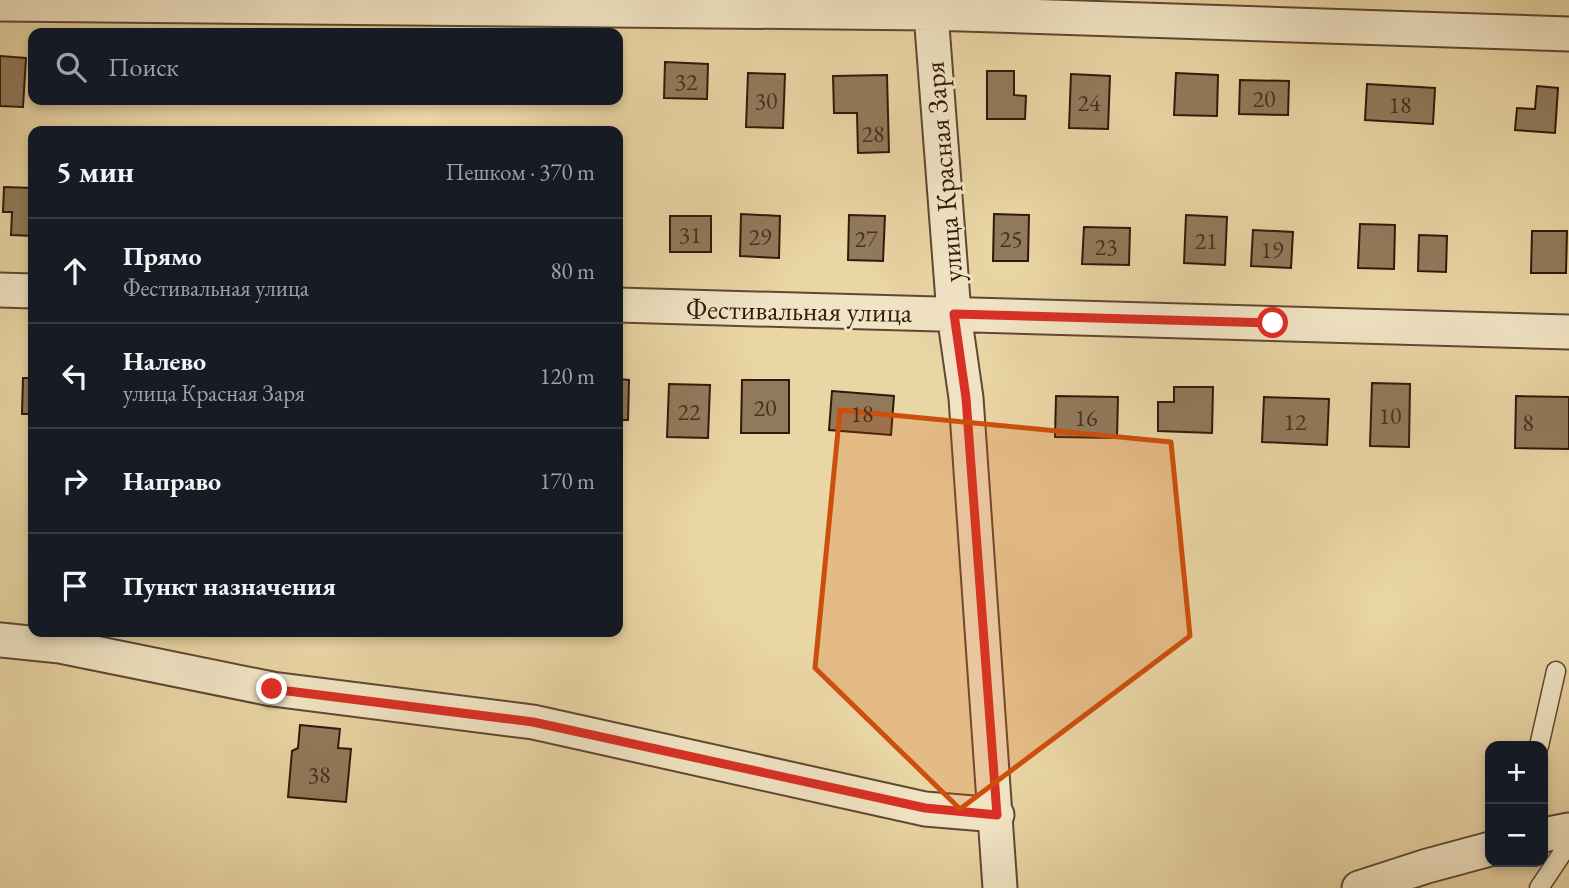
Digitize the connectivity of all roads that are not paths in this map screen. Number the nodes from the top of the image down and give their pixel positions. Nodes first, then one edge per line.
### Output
1 (0, 4) edge
2 (930, 7) edge
3 (1569, 34) edge
4 (0, 290) edge
5 (28, 291) edge
6 (623, 306) edge
7 (954, 314) junction
8 (1569, 332) edge
9 (0, 640) edge
10 (1556, 670) dead end
11 (1540, 741) edge
12 (997, 815) junction
13 (1569, 830) edge
14 (1548, 834) edge
15 (1569, 843) edge
16 (1485, 850) edge
17 (1000, 888) edge
18 (1359, 888) edge
19 (1539, 888) edge

1 - 2 street
2 - 3 street
2 - 7 street, улица Красная Заря
4 - 5 street
6 - 7 street, Фестивальная улица
7 - 8 street, Фестивальная улица
7 - 12 street, улица Красная Заря
9 - 12 street
10 - 11 lane
12 - 17 street, улица Красная Заря
13 - 14 street
15 - 19 lane
16 - 18 street

